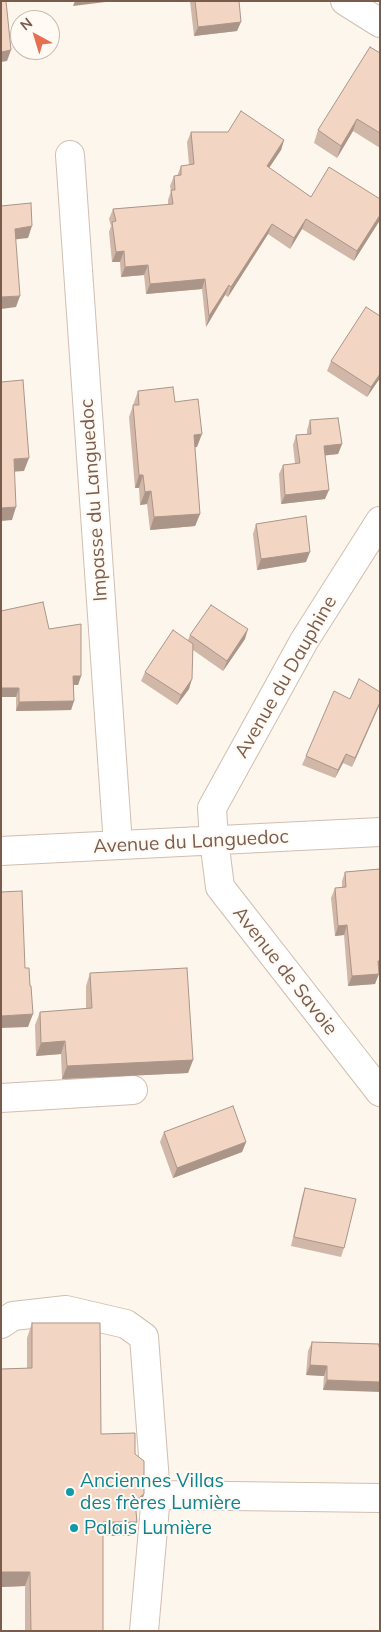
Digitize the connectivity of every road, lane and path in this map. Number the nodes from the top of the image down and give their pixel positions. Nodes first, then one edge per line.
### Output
1 (345, 1) edge
2 (380, 23) edge
3 (70, 155) dead end
4 (380, 521) edge
5 (380, 832) edge
6 (214, 840) junction
7 (118, 845) junction
8 (1, 851) edge
9 (133, 1090) dead end
10 (380, 1092) edge
11 (1, 1098) edge
12 (1, 1324) edge
13 (156, 1495) junction
14 (380, 1498) edge
15 (144, 1631) edge

1 - 2 street
3 - 7 street, Impasse du Languedoc
4 - 6 street, Avenue du Dauphine
5 - 6 street, Avenue du Languedoc
6 - 7 street, Avenue du Languedoc
6 - 10 street, Avenue de Savoie
7 - 8 street, Avenue du Languedoc
9 - 11 street
12 - 13 street
13 - 14 street
13 - 15 street

